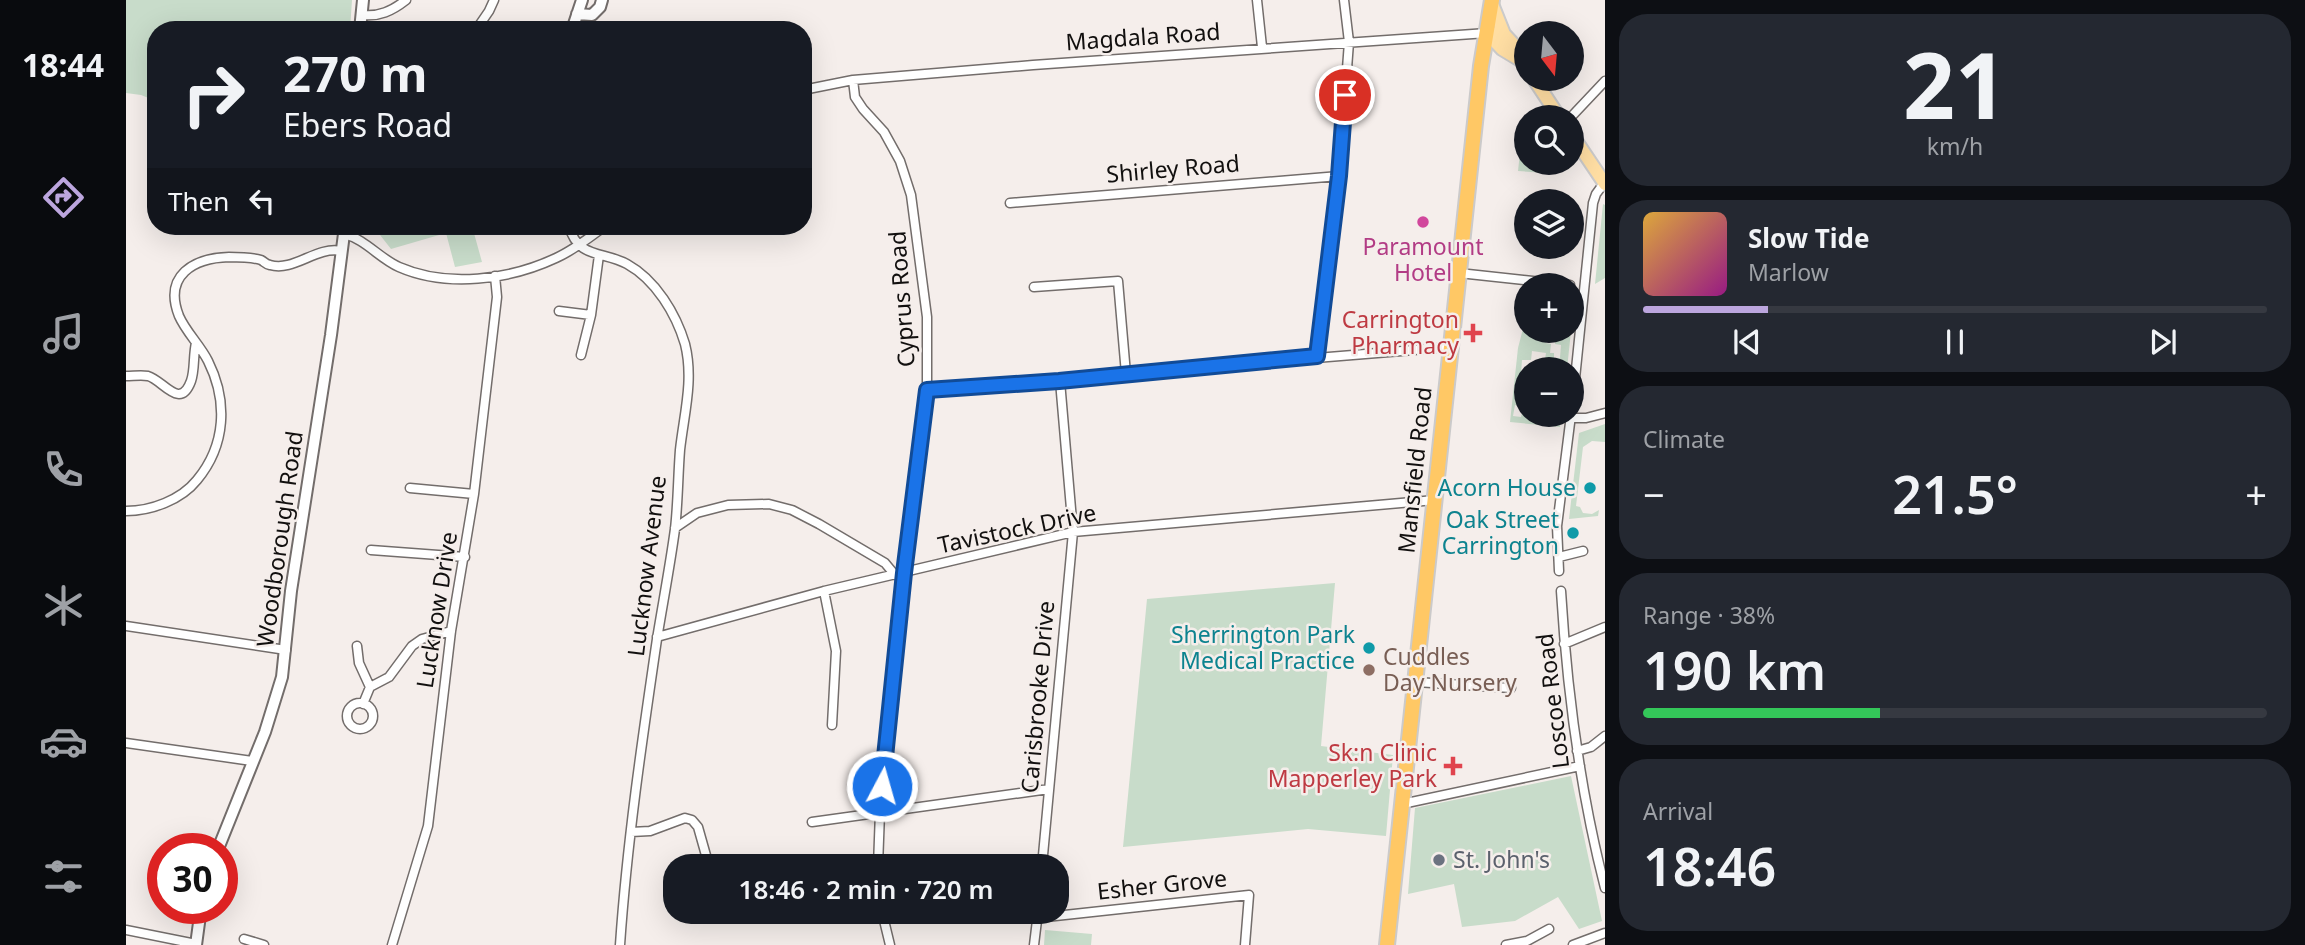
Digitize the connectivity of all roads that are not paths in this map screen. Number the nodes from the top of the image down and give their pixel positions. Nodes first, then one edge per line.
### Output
1 (363, 0) edge
2 (406, 0) edge
3 (494, 0) edge
4 (582, 0) edge
5 (602, 0) edge
6 (1257, 0) edge
7 (1344, 0) edge
8 (1492, 2) edge
9 (577, 14) junction
10 (362, 15) junction
11 (361, 21) edge
12 (482, 21) edge
13 (575, 21) edge
14 (1487, 33) junction
15 (1504, 34) junction
16 (1349, 42) junction
17 (1514, 45) edge
18 (1262, 47) junction
19 (1514, 57) edge
20 (853, 80) junction
21 (1605, 81) edge
22 (812, 88) edge
23 (1582, 105) edge
24 (1584, 153) edge
25 (1339, 176) junction
26 (1605, 184) edge
27 (1010, 203) dead end
28 (344, 235) edge
29 (352, 235) edge
30 (573, 235) edge
31 (593, 235) edge
32 (579, 245) junction
33 (341, 251) junction
34 (599, 255) junction
35 (1459, 272) junction
36 (495, 276) junction
37 (1514, 278) edge
38 (1034, 287) dead end
39 (1586, 287) joint
40 (559, 311) dead end
41 (591, 315) junction
42 (196, 343) junction
43 (1451, 347) junction
44 (580, 355) dead end
45 (1317, 356) junction
46 (1578, 357) edge
47 (1126, 374) junction
48 (126, 376) edge
49 (1059, 381) junction
50 (927, 390) junction
51 (1605, 413) edge
52 (1584, 418) edge
53 (1569, 427) edge
54 (410, 488) dead end
55 (474, 494) junction
56 (1435, 500) junction
57 (126, 511) edge
58 (675, 528) junction
59 (1073, 532) junction
60 (371, 550) dead end
61 (1583, 551) dead end
62 (465, 557) junction
63 (1559, 557) junction
64 (1559, 571) dead end
65 (899, 574) junction
66 (824, 591) junction
67 (1561, 591) dead end
68 (126, 626) edge
69 (1605, 627) edge
70 (451, 631) junction
71 (657, 637) junction
72 (1564, 644) junction
73 (357, 646) dead end
74 (286, 650) junction
75 (1416, 682) junction
76 (370, 687) junction
77 (1511, 688) dead end
78 (363, 704) dead end
79 (832, 725) dead end
80 (1605, 736) edge
81 (126, 743) edge
82 (1577, 751) junction
83 (252, 761) junction
84 (1580, 766) junction
85 (1049, 789) junction
86 (1402, 804) junction
87 (880, 812) junction
88 (812, 822) dead end
89 (631, 832) junction
90 (224, 833) edge
91 (706, 854) edge
92 (878, 854) edge
93 (1043, 854) edge
94 (1605, 888) edge
95 (1069, 912) edge
96 (199, 924) edge
97 (885, 924) edge
98 (1036, 924) edge
99 (1549, 929) dead end
100 (126, 930) edge
101 (1605, 933) edge
102 (244, 939) dead end
103 (1527, 943) edge
104 (196, 944) edge
105 (253, 944) edge
106 (264, 945) edge
107 (392, 945) edge
108 (620, 945) edge
109 (890, 945) edge
110 (1034, 945) edge
111 (1245, 945) edge
112 (1387, 945) edge
113 (1506, 945) edge
114 (1573, 945) edge

1 - 10 main road
2 - 10 street
3 - 12 street
4 - 9 main road
5 - 9 main road
6 - 18 street
7 - 16 street
8 - 14 highway, Mansfield Road
8 - 15 main road
9 - 13 main road
10 - 11 main road
14 - 15 main road
14 - 16 street, Magdala Road
14 - 19 main road
14 - 35 highway, Mansfield Road
15 - 17 main road
16 - 18 street, Magdala Road
16 - 25 street
18 - 20 street, Magdala Road
20 - 22 street, Magdala Road
20 - 50 street, Cyprus Road
21 - 23 street
24 - 26 main road
25 - 27 street, Shirley Road
25 - 45 street
26 - 39 street
28 - 33 main road, Woodborough Road
29 - 36 street
30 - 32 street
31 - 32 street
32 - 34 street, Lucknow Avenue
32 - 36 street
33 - 42 street
33 - 74 main road, Woodborough Road
34 - 41 street
34 - 58 street, Lucknow Avenue
35 - 37 street
35 - 43 highway, Mansfield Road
36 - 55 street, Lucknow Drive
38 - 47 street
39 - 46 street
40 - 41 street
41 - 44 street
42 - 48 street
42 - 57 street
43 - 45 street
43 - 56 highway, Mansfield Road
45 - 47 street
47 - 49 street
49 - 50 street
49 - 59 street, Carisbrooke Drive
50 - 65 street, Cyprus Road
51 - 52 street
53 - 63 street
54 - 55 street
55 - 62 street, Lucknow Drive
56 - 59 street, Tavistock Drive
56 - 75 highway, Mansfield Road
58 - 65 street
58 - 71 street, Lucknow Avenue
59 - 65 street, Tavistock Drive
59 - 85 street, Carisbrooke Drive
60 - 62 street
61 - 63 street
62 - 70 street, Lucknow Drive
63 - 64 street
65 - 66 street, Tavistock Drive
65 - 87 street, Cyprus Road
66 - 71 street, Tavistock Drive
66 - 79 street
67 - 72 street, Loscoe Road
68 - 74 street
69 - 72 street
70 - 76 street
70 - 107 street, Lucknow Drive
71 - 89 street, Lucknow Avenue
72 - 82 street, Loscoe Road
73 - 76 street
74 - 83 main road, Woodborough Road
75 - 77 street
75 - 86 highway, Mansfield Road
76 - 78 street
80 - 82 street
81 - 83 street
82 - 84 street, Loscoe Road
83 - 90 main road, Woodborough Road
84 - 86 street
84 - 94 street, Loscoe Road
85 - 87 street
85 - 93 street, Carisbrooke Drive
86 - 112 highway, Mansfield Road
87 - 88 street
87 - 92 street, Cyprus Road
89 - 91 street
89 - 108 street, Lucknow Avenue
95 - 111 street, Esher Grove
96 - 104 main road
97 - 109 street
98 - 110 street
99 - 103 street
100 - 104 street
101 - 114 street
102 - 105 street
103 - 113 street
105 - 106 street

